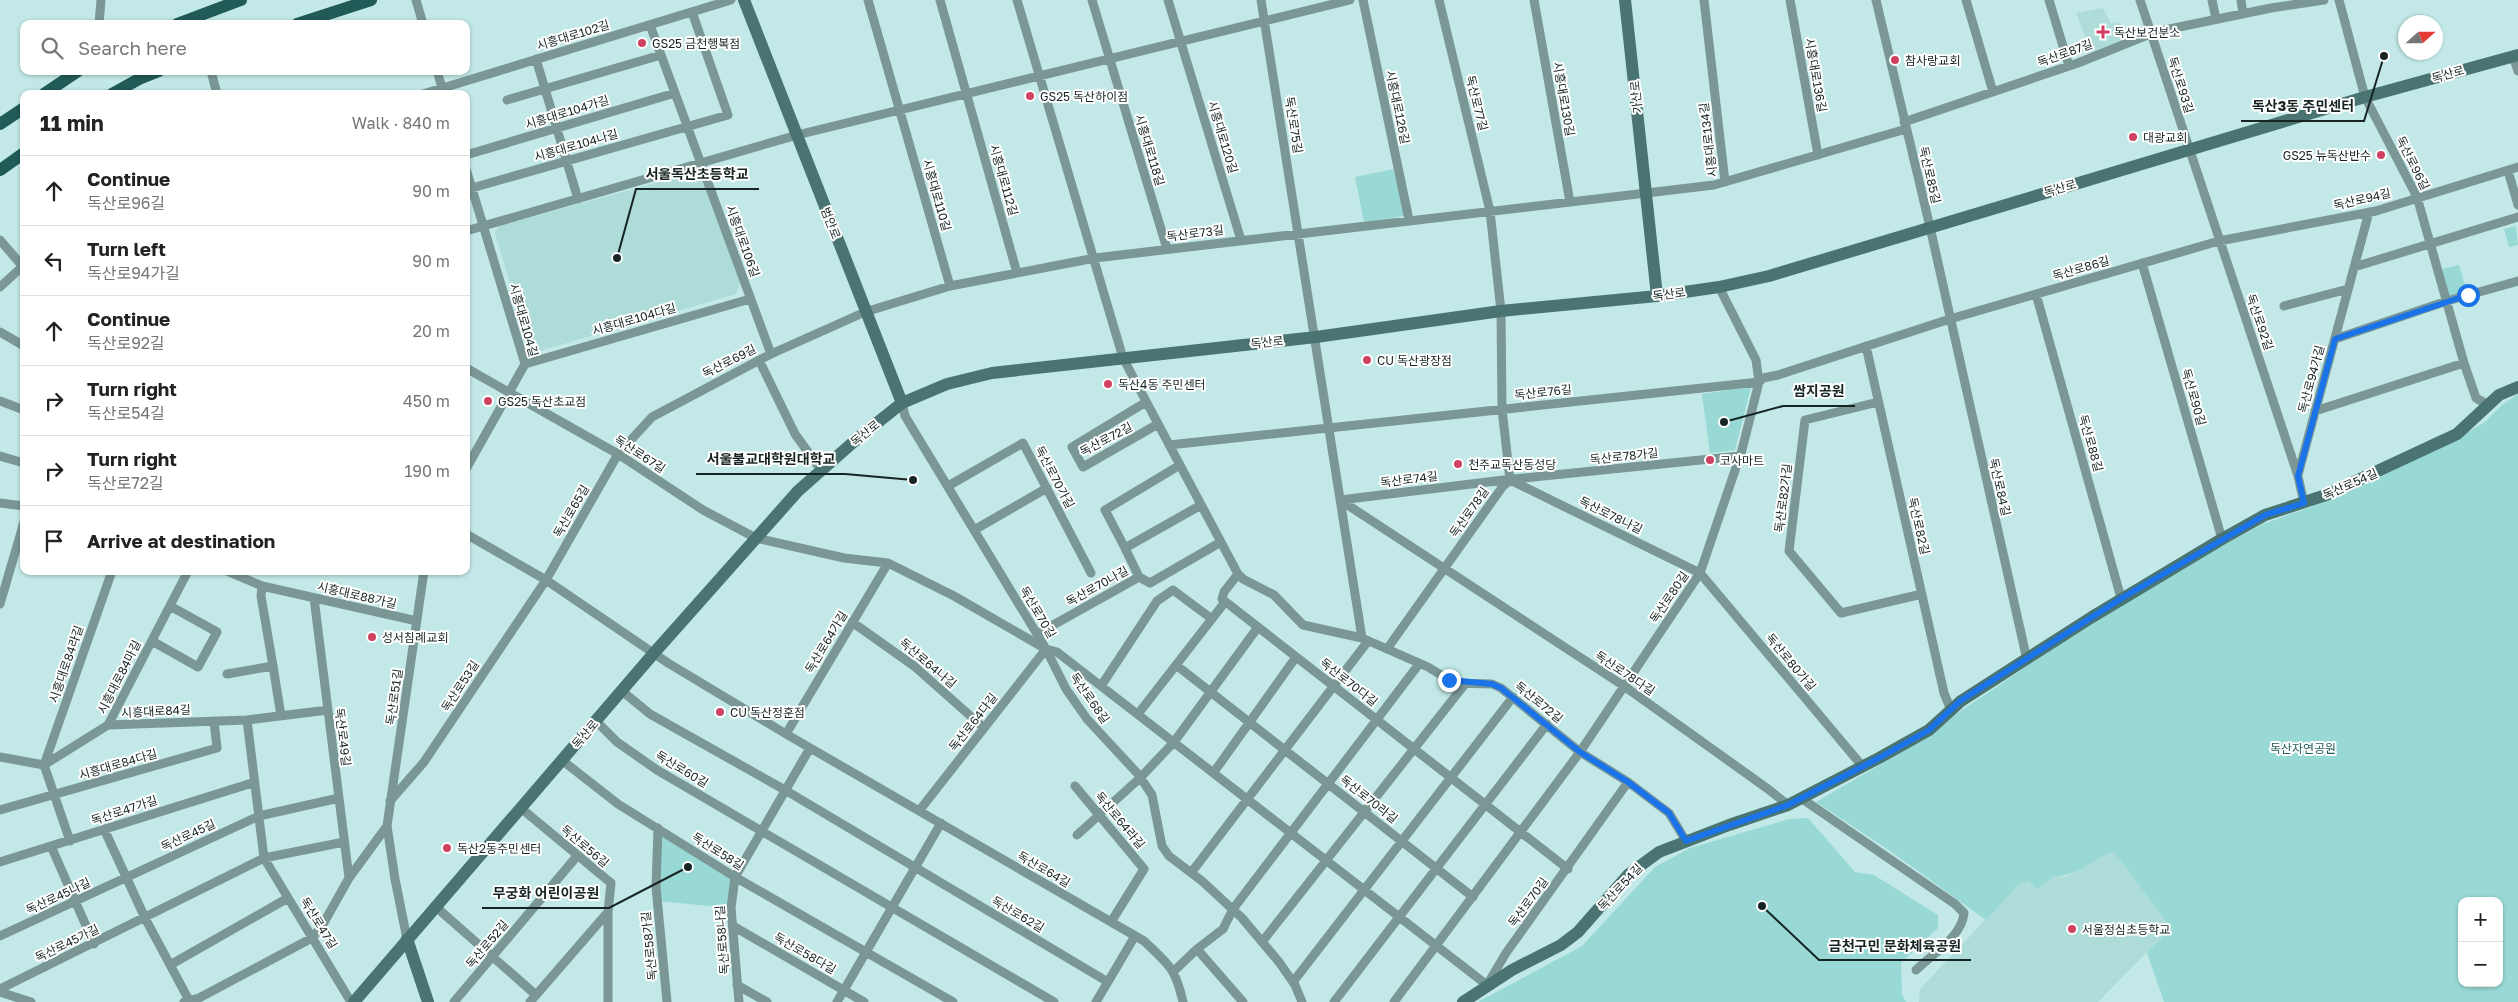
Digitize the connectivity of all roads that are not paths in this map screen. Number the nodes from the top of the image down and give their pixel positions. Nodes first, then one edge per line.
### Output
1 (102, 0) edge
2 (241, 0) edge
3 (371, 0) edge
4 (416, 0) edge
5 (731, 0) edge
6 (744, 0) edge
7 (868, 0) edge
8 (940, 0) edge
9 (1017, 0) edge
10 (1092, 0) edge
11 (1168, 0) edge
12 (1261, 0) edge
13 (1350, 0) edge
14 (1363, 0) edge
15 (1439, 0) edge
16 (1534, 0) edge
17 (1625, 0) edge
18 (1704, 0) edge
19 (1790, 0) edge
20 (1876, 0) edge
21 (1966, 0) edge
22 (2050, 0) edge
23 (2140, 0) edge
24 (2212, 0) edge
25 (2241, 0) edge
26 (2324, 0) edge
27 (2339, 0) edge
28 (219, 3) edge
29 (692, 12) junction
30 (2243, 14) junction
31 (2216, 19) junction
32 (100, 20) edge
33 (185, 20) edge
34 (309, 20) edge
35 (422, 20) edge
36 (1265, 21) junction
37 (650, 25) junction
38 (2151, 33) junction
39 (1181, 42) junction
40 (661, 55) junction
41 (2516, 56) edge
42 (536, 59) junction
43 (1110, 59) junction
44 (2069, 66) junction
45 (2518, 72) edge
46 (72, 75) edge
47 (149, 75) edge
48 (212, 75) edge
49 (438, 75) edge
50 (1040, 76) junction
51 (545, 89) junction
52 (50, 90) edge
53 (119, 90) edge
54 (217, 90) edge
55 (443, 90) edge
56 (446, 90) edge
57 (1993, 92) junction
58 (675, 93) junction
59 (966, 94) junction
60 (2366, 97) junction
61 (507, 100) dead end
62 (900, 110) junction
63 (20, 111) edge
64 (0, 124) edge
65 (1905, 125) junction
66 (687, 127) junction
67 (557, 128) junction
68 (797, 135) junction
69 (2189, 150) junction
70 (470, 154) edge
71 (1818, 155) junction
72 (20, 156) edge
73 (567, 161) junction
74 (701, 163) junction
75 (2518, 167) edge
76 (0, 170) edge
77 (2508, 171) junction
78 (470, 182) edge
79 (1725, 182) junction
80 (472, 188) junction
81 (1646, 194) junction
82 (2417, 197) junction
83 (578, 199) junction
84 (1570, 202) junction
85 (2518, 205) edge
86 (1490, 211) junction
87 (2369, 212) junction
88 (2518, 217) edge
89 (1409, 220) junction
90 (484, 226) junction
91 (1930, 227) junction
92 (470, 230) edge
93 (1299, 232) junction
94 (0, 240) edge
95 (1241, 240) junction
96 (2219, 241) junction
97 (2430, 244) junction
98 (1167, 249) junction
99 (1095, 258) junction
100 (20, 263) edge
101 (2142, 263) junction
102 (2354, 267) junction
103 (20, 269) edge
104 (1017, 273) junction
105 (2518, 281) edge
106 (950, 286) junction
107 (0, 287) edge
108 (1719, 287) junction
109 (2348, 289) junction
110 (2036, 294) junction
111 (1657, 296) junction
112 (750, 299) junction
113 (2447, 301) junction
114 (2284, 306) dead end
115 (1501, 311) junction
116 (865, 312) junction
117 (1950, 319) junction
118 (0, 332) edge
119 (1316, 337) junction
120 (2335, 339) junction
121 (20, 344) edge
122 (1866, 346) junction
123 (771, 354) junction
124 (1123, 358) junction
125 (759, 360) junction
126 (2464, 363) junction
127 (525, 364) junction
128 (470, 370) edge
129 (1759, 382) junction
130 (2518, 387) edge
131 (509, 393) junction
132 (0, 401) edge
133 (1146, 402) junction
134 (1878, 402) junction
135 (902, 403) junction
136 (2488, 405) junction
137 (20, 408) edge
138 (1502, 409) junction
139 (2315, 411) junction
140 (1158, 424) junction
141 (1329, 427) junction
142 (1169, 445) junction
143 (470, 453) edge
144 (618, 454) junction
145 (0, 456) edge
146 (1740, 456) junction
147 (20, 462) edge
148 (1180, 465) junction
149 (821, 470) junction
150 (2298, 476) junction
151 (1510, 480) junction
152 (948, 486) junction
153 (1047, 488) junction
154 (1340, 500) junction
155 (0, 503) edge
156 (2304, 503) junction
157 (1201, 505) junction
158 (20, 506) edge
159 (974, 530) junction
160 (20, 534) edge
161 (470, 536) edge
162 (756, 538) junction
163 (2222, 539) junction
164 (1221, 542) junction
165 (1126, 548) junction
166 (888, 563) junction
167 (1444, 569) junction
168 (1091, 573) dead end
169 (1700, 573) junction
170 (1238, 574) junction
171 (111, 575) edge
172 (186, 575) edge
173 (237, 575) edge
174 (423, 575) edge
175 (1139, 577) junction
176 (546, 580) junction
177 (3, 586) edge
178 (262, 586) junction
179 (1922, 594) junction
180 (314, 598) junction
181 (2122, 598) junction
182 (1226, 602) junction
183 (0, 604) edge
184 (170, 606) junction
185 (1212, 619) junction
186 (417, 621) junction
187 (852, 622) junction
188 (1258, 627) junction
189 (1037, 634) junction
190 (1365, 639) junction
191 (152, 641) junction
192 (1046, 649) junction
193 (1387, 649) junction
194 (654, 653) junction
195 (1296, 657) junction
196 (2027, 660) junction
197 (1419, 664) junction
198 (1176, 665) junction
199 (272, 666) junction
200 (227, 674) dead end
201 (1465, 684) junction
202 (1101, 686) junction
203 (1335, 686) junction
204 (1624, 686) junction
205 (622, 690) junction
206 (1210, 693) junction
207 (1513, 697) junction
208 (328, 710) junction
209 (1951, 710) junction
210 (1138, 714) junction
211 (281, 716) junction
212 (1377, 719) junction
213 (247, 720) junction
214 (214, 721) junction
215 (596, 721) junction
216 (1249, 722) junction
217 (1547, 724) junction
218 (108, 725) junction
219 (984, 728) junction
220 (786, 734) junction
221 (1174, 742) junction
222 (810, 748) junction
223 (1414, 748) junction
224 (1286, 750) junction
225 (1580, 752) junction
226 (0, 757) edge
227 (563, 761) junction
228 (44, 765) junction
229 (1864, 767) junction
230 (1214, 772) junction
231 (1451, 777) junction
232 (1140, 778) junction
233 (256, 782) junction
234 (1628, 782) junction
235 (1328, 783) junction
236 (1075, 786) dead end
237 (785, 790) junction
238 (53, 796) junction
239 (339, 798) junction
240 (1801, 798) junction
241 (1248, 799) junction
242 (390, 801) junction
243 (1486, 804) junction
244 (1788, 805) junction
245 (522, 809) junction
246 (0, 810) edge
247 (919, 811) junction
248 (1364, 812) junction
249 (1099, 815) junction
250 (259, 816) junction
251 (941, 824) junction
252 (387, 826) junction
253 (658, 828) junction
254 (104, 829) junction
255 (761, 831) junction
256 (1521, 831) junction
257 (1291, 832) junction
258 (1077, 834) dead end
259 (70, 841) junction
260 (1402, 841) junction
261 (1686, 841) junction
262 (344, 842) junction
263 (51, 846) junction
264 (577, 856) junction
265 (264, 858) junction
266 (1326, 860) junction
267 (0, 862) edge
268 (915, 868) junction
269 (1436, 868) junction
270 (1568, 869) junction
271 (1192, 873) junction
272 (735, 876) junction
273 (126, 878) junction
274 (349, 878) junction
275 (1364, 890) junction
276 (1473, 897) junction
277 (288, 898) junction
278 (76, 901) junction
279 (436, 907) junction
280 (891, 908) junction
281 (1232, 908) junction
282 (608, 912) junction
283 (1399, 917) junction
284 (145, 918) junction
285 (1110, 922) junction
286 (733, 926) junction
287 (0, 936) edge
288 (1135, 936) junction
289 (312, 938) junction
290 (407, 939) junction
291 (1262, 942) junction
292 (94, 944) junction
293 (1436, 946) junction
294 (1197, 949) junction
295 (866, 951) junction
296 (492, 956) junction
297 (170, 965) junction
298 (1916, 970) dead end
299 (1174, 971) junction
300 (1108, 982) junction
301 (1293, 982) junction
302 (737, 985) junction
303 (1486, 986) junction
304 (844, 990) junction
305 (0, 991) edge
306 (533, 998) edge
307 (187, 1001) edge
308 (31, 1002) edge
309 (352, 1002) edge
310 (428, 1002) edge
311 (454, 1002) edge
312 (608, 1002) edge
313 (667, 1002) edge
314 (739, 1002) edge
315 (767, 1002) edge
316 (837, 1002) edge
317 (864, 1002) edge
318 (953, 1002) edge
319 (1054, 1002) edge
320 (1096, 1002) edge
321 (1183, 1002) edge
322 (1243, 1002) edge
323 (1302, 1002) edge
324 (1334, 1002) edge
325 (1394, 1002) edge
326 (1463, 1002) edge

1 - 32 street
2 - 28 main road
3 - 34 main road
4 - 35 street
5 - 29 street, 시흥대로102길
6 - 68 main road, 범안로
7 - 62 street, 시흥대로110길
8 - 59 street, 시흥대로112길
9 - 50 street
10 - 43 street, 시흥대로118길
11 - 39 street, 시흥대로120길
12 - 36 street, 독산로75길
13 - 36 street
14 - 89 street, 시흥대로126길
15 - 86 street, 독산로77길
16 - 84 street, 시흥대로130길
17 - 81 main road, 가산로
18 - 79 street, 시흥대로134길
19 - 71 street, 시흥대로136길
20 - 65 street, 독산로85길
21 - 57 street
22 - 44 street
23 - 38 street, 독산로93길
24 - 31 street
25 - 30 street
26 - 30 street, 독산로87길
27 - 60 street, 독산로96길
28 - 33 main road
29 - 37 street, 시흥대로102길
29 - 66 street, 시흥대로104나길
30 - 31 street, 독산로87길
31 - 38 street, 독산로87길
36 - 39 street
36 - 93 street, 독산로75길
37 - 40 street, 시흥대로106길
37 - 42 street, 시흥대로102길
38 - 44 street, 독산로87길
38 - 69 street, 독산로93길
39 - 43 street
39 - 95 street, 시흥대로120길
40 - 51 street
40 - 58 street, 시흥대로106길
41 - 45 street
41 - 60 main road, 독산로
42 - 51 street
42 - 56 street, 시흥대로102길
43 - 50 street
43 - 98 street, 시흥대로118길
44 - 57 street, 독산로87길
46 - 52 main road
47 - 53 main road
48 - 54 street
49 - 55 street
50 - 59 street
50 - 99 street
51 - 61 street
51 - 67 street
57 - 65 street, 독산로87길
58 - 66 street, 시흥대로106길
58 - 67 street, 시흥대로104가길
59 - 62 street
59 - 104 street, 시흥대로112길
60 - 69 main road, 독산로
60 - 82 street, 독산로96길
62 - 68 street
62 - 106 street, 시흥대로110길
63 - 64 main road
65 - 71 street
65 - 91 street, 독산로85길
66 - 73 street, 시흥대로104나길
66 - 74 street, 시흥대로106길
67 - 70 street, 시흥대로104가길
67 - 73 street
68 - 74 street
68 - 116 main road, 범안로
69 - 91 main road, 독산로
69 - 96 street, 독산로92길
71 - 79 street, 시흥대로134길
72 - 76 main road
73 - 80 street, 시흥대로104나길
73 - 83 street
74 - 83 street
74 - 112 street, 시흥대로106길
75 - 77 street, 독산로94길
77 - 82 street, 독산로94길
77 - 85 street
78 - 80 street, 시흥대로104길
79 - 81 street
80 - 90 street, 시흥대로104길
81 - 84 street
81 - 111 main road, 가산로
82 - 87 street, 독산로94길
82 - 97 street, 독산로96길
83 - 90 street
84 - 86 street
86 - 89 street
86 - 115 street, 독산로77길
87 - 96 street, 독산로94길
87 - 102 street, 독산로94가길
88 - 97 street
89 - 93 street
90 - 92 street
90 - 127 street, 시흥대로104길
91 - 108 main road, 독산로
91 - 117 street, 독산로84길
93 - 95 street, 독산로73길
93 - 119 street, 독산로75길
94 - 100 street
95 - 98 street, 독산로73길
96 - 101 street, 독산로86길
96 - 150 street, 독산로92길
97 - 102 street
97 - 113 street, 독산로96길
98 - 99 street, 독산로73길
99 - 104 street, 독산로73길
99 - 124 street
101 - 110 street, 독산로86길
101 - 163 street, 독산로90길
102 - 109 street, 독산로94가길
103 - 107 street
104 - 106 street, 독산로73길
105 - 113 street
106 - 116 street
108 - 111 main road, 독산로
108 - 129 street, 독산로80길
109 - 114 street
109 - 120 street, 독산로94가길
110 - 117 street, 독산로86길
110 - 181 street, 독산로88길
111 - 115 main road, 독산로
112 - 123 street, 시흥대로106길
112 - 127 street, 시흥대로104다길
113 - 120 street
113 - 126 street, 독산로96길
115 - 119 main road, 독산로
115 - 138 street
116 - 123 street, 독산로69길
116 - 135 main road, 범안로
117 - 122 street
117 - 196 street, 독산로84길
118 - 121 street
119 - 124 main road, 독산로
119 - 141 street
120 - 139 street, 독산로94가길
122 - 129 street
122 - 134 street, 독산로82길
123 - 125 street, 독산로69길
124 - 133 street, 독산로72길
124 - 135 main road, 독산로
125 - 144 street, 독산로69길
125 - 149 street
126 - 136 street, 독산로96길
126 - 139 street
127 - 131 street, 시흥대로104길
128 - 131 street, 독산로67길
129 - 138 street, 독산로76길
129 - 146 street, 독산로80길
130 - 136 main road, 독산로54길
131 - 143 street, 시흥대로104길
131 - 144 street, 독산로67길
132 - 137 street
133 - 140 street, 독산로72길
133 - 140 street, 독산로72길
134 - 179 street, 독산로82길
134 - 179 street, 독산로82가길
135 - 149 main road, 독산로
135 - 152 street, 독산로70길
136 - 156 main road, 독산로54길
138 - 141 street, 독산로76길
138 - 151 street
139 - 150 street, 독산로94가길
140 - 142 street, 독산로72길
141 - 142 street
141 - 154 street
142 - 148 street, 독산로72길
144 - 162 street, 독산로67길
144 - 176 street, 독산로65길
145 - 147 street
146 - 151 street, 독산로78가길
146 - 169 street, 독산로80길
148 - 157 street, 독산로72길
148 - 165 street
149 - 162 main road, 독산로
150 - 156 street, 독산로92길
151 - 154 street, 독산로74길
151 - 167 street, 독산로78길
151 - 169 street, 독산로78나길
152 - 153 street, 독산로70가길
152 - 159 street, 독산로70길
153 - 159 street
153 - 168 street, 독산로70가길
154 - 167 street
154 - 190 street
155 - 158 street
156 - 163 main road, 독산로54길
157 - 164 street, 독산로72길
157 - 165 street
159 - 189 street, 독산로70길
160 - 177 street
161 - 176 street
162 - 166 street
162 - 194 main road, 독산로
163 - 181 main road, 독산로54길
164 - 170 street, 독산로72길
164 - 175 street, 독산로70나길
165 - 175 street
166 - 187 street, 독산로64가길
166 - 192 street
167 - 193 street, 독산로78길
167 - 204 street, 독산로78다길
169 - 204 street, 독산로80길
169 - 229 street, 독산로80가길
170 - 182 street
170 - 190 street, 독산로72길
171 - 228 street, 시흥대로84라길
172 - 184 street, 시흥대로84마길
173 - 178 street, 시흥대로88가길
174 - 186 street, 독산로51길
175 - 189 street, 독산로70나길
176 - 194 street
176 - 242 street, 독산로53길
177 - 183 street
178 - 180 street, 시흥대로88가길
178 - 199 street
179 - 209 street, 독산로82길
180 - 186 street, 시흥대로88가길
180 - 208 street, 독산로49길
181 - 196 main road, 독산로54길
182 - 185 street
182 - 188 street, 독산로70다길
184 - 191 street, 시흥대로84마길
184 - 191 street, 시흥대로84마길
185 - 198 street
185 - 202 street
186 - 242 street, 독산로51길
187 - 219 street, 독산로64나길
187 - 220 street, 독산로64가길
188 - 195 street, 독산로70다길
188 - 206 street
189 - 192 street, 독산로70길
190 - 193 street, 독산로72길
190 - 203 street
191 - 218 street, 시흥대로84마길
192 - 202 street, 독산로70길
192 - 219 street, 독산로64다길
192 - 232 street, 독산로68길
193 - 197 street, 독산로72길
194 - 205 main road, 독산로
194 - 220 street, 독산로64길
195 - 203 street, 독산로70다길
195 - 216 street
196 - 209 main road, 독산로54길
197 - 201 street, 독산로72길
197 - 212 street
198 - 206 street, 독산로70라길
198 - 210 street
199 - 200 street
199 - 211 street
201 - 207 street, 독산로72길
201 - 223 street
202 - 210 street, 독산로70길
203 - 212 street, 독산로70다길
203 - 224 street
204 - 225 street, 독산로80길
204 - 244 street, 독산로78다길
205 - 215 main road, 독산로
205 - 237 street, 독산로62길
206 - 216 street, 독산로70라길
206 - 221 street
207 - 217 street, 독산로72길
207 - 231 street
208 - 211 street, 시흥대로84길
208 - 239 street, 독산로49길
209 - 229 main road, 독산로54길
210 - 221 street, 독산로70길
211 - 213 street, 시흥대로84길
212 - 223 street, 독산로70다길
212 - 235 street
213 - 214 street, 시흥대로84길
213 - 233 street, 독산로47길
214 - 218 street, 시흥대로84길
214 - 238 street, 시흥대로84다길
215 - 227 main road, 독산로
215 - 255 street, 독산로60길
216 - 224 street, 독산로70라길
216 - 230 street
217 - 225 street, 독산로72길
217 - 243 street
218 - 228 street, 시흥대로84길
219 - 247 street, 독산로64다길
220 - 222 street, 독산로64길
221 - 230 street, 독산로70길
221 - 232 street
222 - 237 street
222 - 247 street, 독산로64길
223 - 231 street, 독산로70다길
223 - 248 street
224 - 235 street, 독산로70라길
224 - 241 street
225 - 234 street, 독산로72길
225 - 256 street
226 - 228 street
227 - 245 main road, 독산로
227 - 253 street, 독산로58길
228 - 238 street
229 - 240 main road, 독산로54길
230 - 241 street, 독산로70길
231 - 243 street, 독산로70다길
231 - 260 street
232 - 249 street
232 - 271 street, 독산로68길
233 - 250 street, 독산로47길
233 - 254 street, 독산로47가길
234 - 261 street, 독산로72길
234 - 270 street, 독산로70길
235 - 248 street, 독산로70라길
235 - 257 street
236 - 249 street, 독산로64라길
237 - 255 street
237 - 268 street, 독산로62길
238 - 246 street, 시흥대로84다길
238 - 259 street
239 - 250 street
239 - 262 street, 독산로49길
240 - 244 main road, 독산로54길
240 - 298 street
241 - 257 street, 독산로70길
241 - 271 street
242 - 252 street, 독산로51길
243 - 256 street, 독산로70다길
243 - 269 street
244 - 261 main road, 독산로54길
245 - 264 street, 독산로56길
245 - 279 main road, 독산로
247 - 251 street, 독산로64길
248 - 260 street, 독산로70라길
248 - 266 street
249 - 258 street
249 - 285 street, 독산로64라길
250 - 265 street, 독산로47길
250 - 273 street, 독산로45길
251 - 268 street
251 - 285 street, 독산로64길
252 - 274 street, 독산로51길
252 - 290 street, 독산로51길
253 - 272 street, 독산로58길
253 - 313 street, 독산로58가길
254 - 259 street, 독산로47가길
254 - 273 street
255 - 272 street
255 - 280 street, 독산로60길
256 - 270 street, 독산로70다길
256 - 276 street
257 - 266 street, 독산로70길
257 - 281 street
259 - 263 street, 독산로47가길
260 - 269 street, 독산로70라길
260 - 275 street
261 - 303 main road, 독산로54길
262 - 265 street
262 - 274 street, 독산로49길
263 - 267 street, 독산로47가길
263 - 278 street
264 - 282 street, 독산로56길
264 - 296 street, 독산로52길
265 - 277 street, 독산로47길
265 - 284 street
266 - 275 street, 독산로70길
266 - 291 street
268 - 280 street
268 - 300 street, 독산로62길
269 - 276 street, 독산로70라길
269 - 283 street
270 - 303 street, 독산로70길
271 - 281 street, 독산로68길
272 - 286 street, 독산로58나길
272 - 295 street, 독산로58길
273 - 278 street, 독산로45나길
273 - 284 street
274 - 289 street, 독산로51길
275 - 283 street, 독산로70길
275 - 301 street
276 - 293 street
277 - 289 street, 독산로47길
277 - 297 street
278 - 287 street, 독산로45나길
278 - 292 street
279 - 290 main road, 독산로
279 - 296 street
280 - 295 street
280 - 319 street, 독산로60길
281 - 291 street, 독산로68길
281 - 294 street
282 - 306 street
282 - 312 street, 독산로56길
283 - 293 street, 독산로70길
283 - 324 street
284 - 292 street, 독산로45가길
284 - 297 street
285 - 288 street, 독산로64길
286 - 302 street, 독산로58나길
286 - 304 street, 독산로58다길
288 - 299 street, 독산로64길
288 - 300 street
289 - 307 street
289 - 309 street, 독산로47길
290 - 309 main road, 독산로
290 - 310 main road
291 - 301 street, 독산로68길
292 - 305 street, 독산로45가길
293 - 303 street, 독산로70길
293 - 325 street
294 - 299 street
294 - 322 street
295 - 304 street
295 - 318 street, 독산로58길
296 - 306 street
296 - 311 street, 독산로52길
297 - 307 street
299 - 321 street, 독산로64길
300 - 320 street
301 - 323 street, 독산로68길
302 - 314 street, 독산로58나길
302 - 315 street
303 - 326 main road, 독산로54길
304 - 316 street
304 - 317 street, 독산로58다길
305 - 308 street

